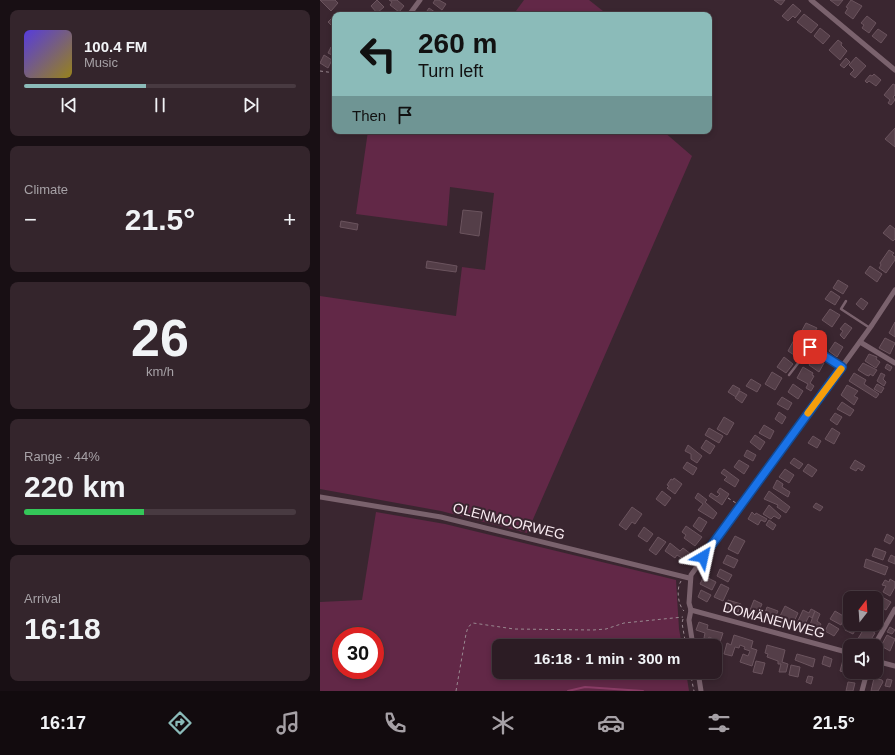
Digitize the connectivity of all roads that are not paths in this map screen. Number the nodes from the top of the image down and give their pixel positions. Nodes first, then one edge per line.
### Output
1 (420, 0) edge
2 (811, 0) edge
3 (411, 12) edge
4 (895, 70) edge
5 (895, 290) edge
6 (846, 301) dead end
7 (870, 328) junction
8 (860, 342) junction
9 (895, 363) edge
10 (842, 367) junction
11 (789, 375) dead end
12 (320, 497) edge
13 (689, 578) junction
14 (895, 609) edge
15 (691, 610) junction
16 (692, 639) edge
17 (878, 639) edge
18 (843, 651) edge
19 (883, 663) edge
20 (895, 666) edge
21 (699, 679) edge
22 (865, 679) edge
23 (701, 691) edge
24 (862, 691) edge

1 - 3 street
2 - 4 street
5 - 7 street
6 - 7 lane
7 - 8 street
8 - 9 street
8 - 10 street
10 - 11 lane
10 - 13 street
12 - 13 street, OLENMOORWEG
13 - 15 street
14 - 17 street
15 - 16 street
15 - 18 street, DOMÄNENWEG
19 - 20 street
21 - 23 street
22 - 24 street

